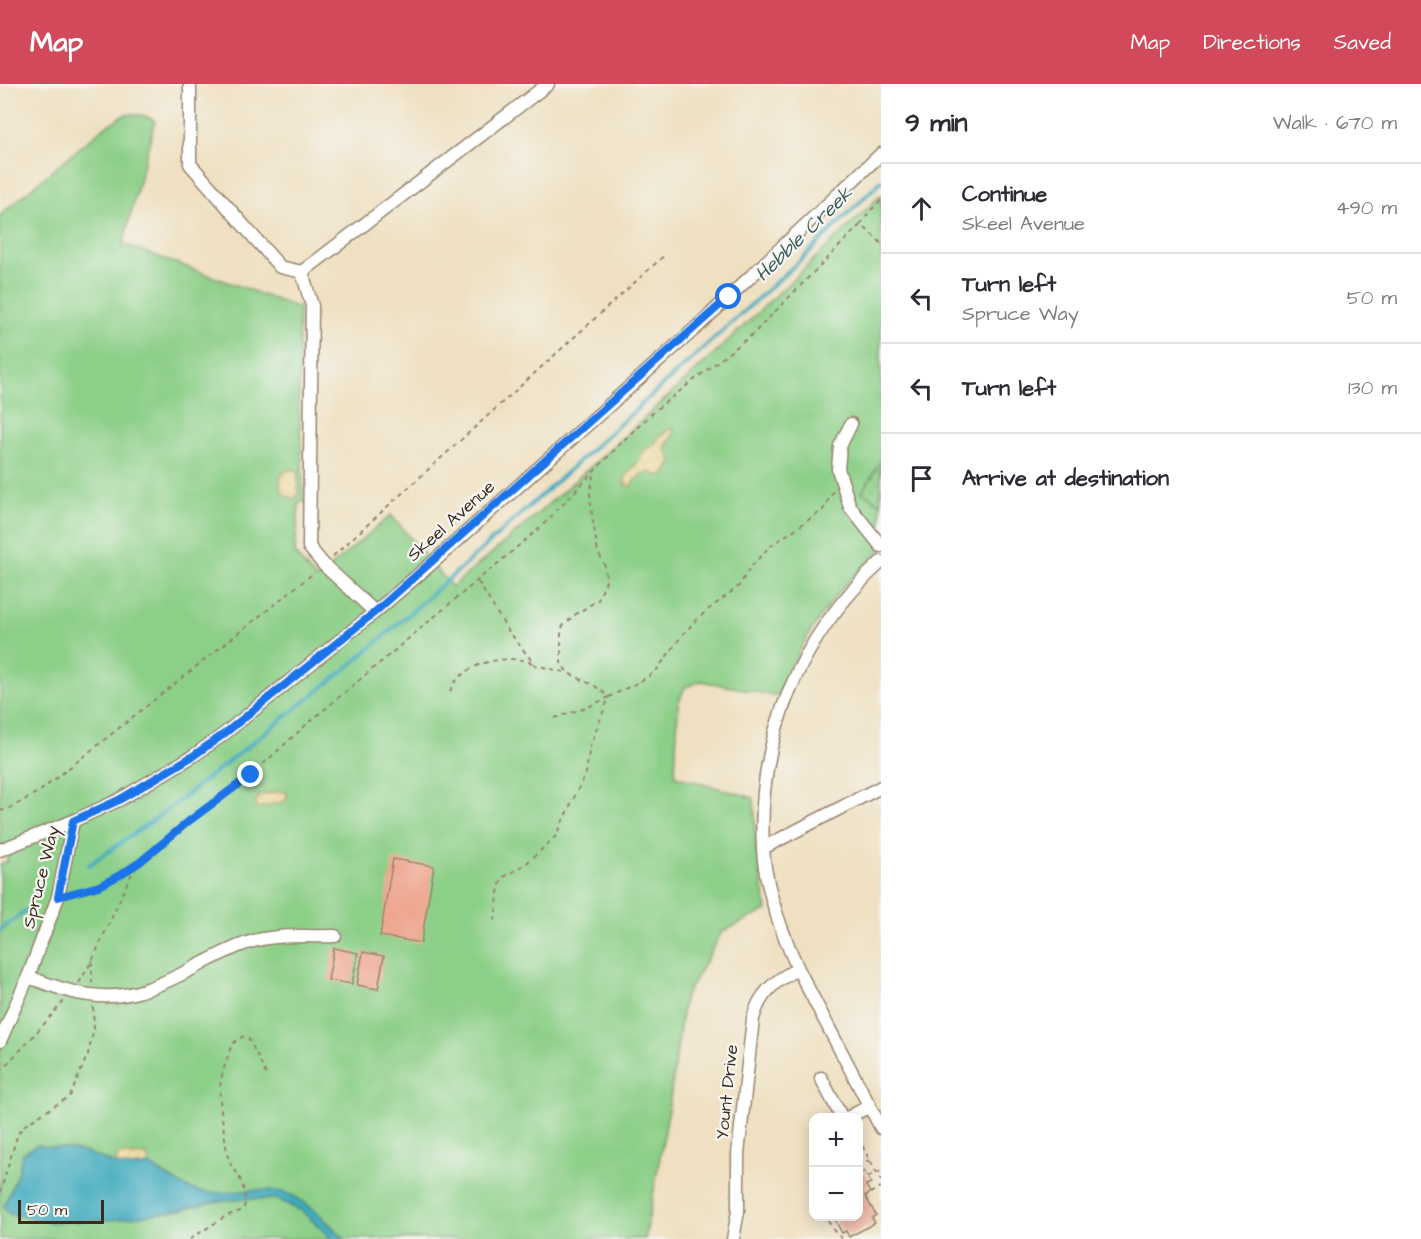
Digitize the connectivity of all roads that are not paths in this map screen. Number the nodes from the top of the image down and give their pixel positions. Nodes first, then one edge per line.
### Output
1 (190, 84) edge
2 (548, 84) edge
3 (881, 154) edge
4 (302, 272) junction
5 (851, 424) dead end
6 (881, 546) edge
7 (881, 562) edge
8 (375, 612) junction
9 (881, 787) edge
10 (73, 821) junction
11 (763, 848) junction
12 (0, 850) edge
13 (335, 936) dead end
14 (798, 969) junction
15 (28, 977) junction
16 (0, 1041) edge
17 (821, 1078) dead end
18 (870, 1106) junction
19 (839, 1113) edge
20 (857, 1113) edge
21 (881, 1128) edge
22 (733, 1239) edge

1 - 4 street
2 - 4 street
3 - 8 street, Skeel Avenue
4 - 8 street
5 - 6 street
7 - 11 street
8 - 10 street, Skeel Avenue
9 - 11 street
10 - 12 street, Skeel Avenue
10 - 15 street, Spruce Way
11 - 14 street
13 - 15 street
14 - 18 street
14 - 22 street, Yount Drive
15 - 16 street, Spruce Way
17 - 19 street
18 - 20 street
18 - 21 street

